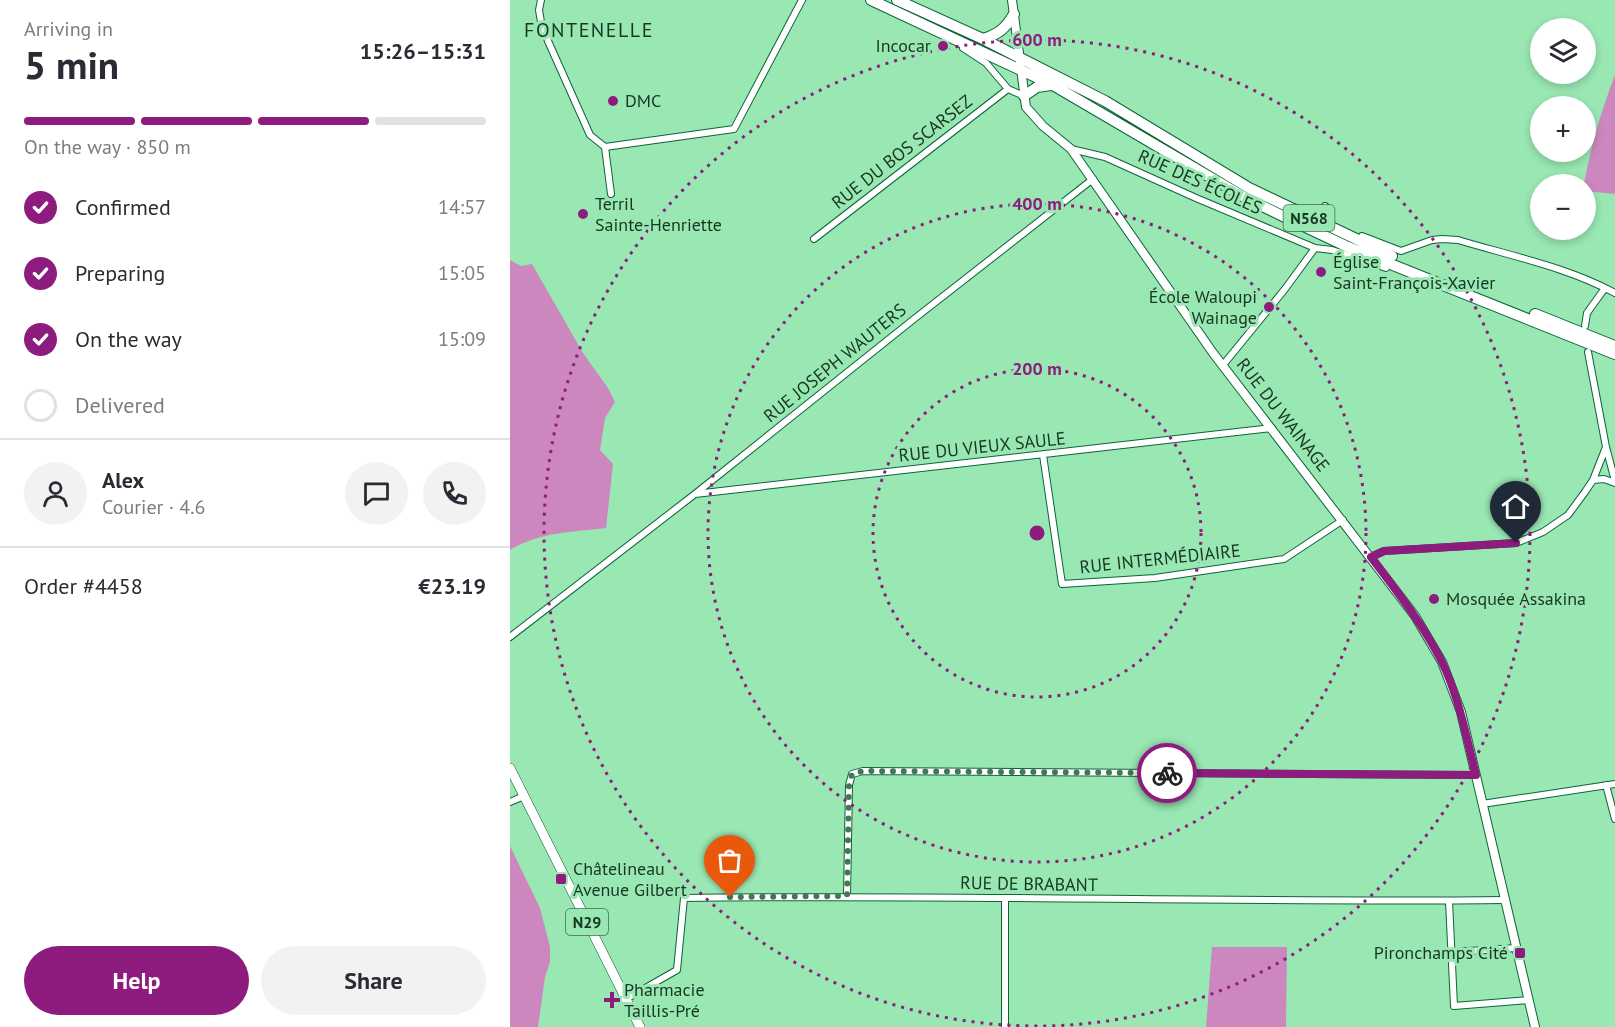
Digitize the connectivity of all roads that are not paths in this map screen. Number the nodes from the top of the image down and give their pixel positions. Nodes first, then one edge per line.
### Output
1 (541, 0) edge
2 (802, 0) edge
3 (872, 0) edge
4 (897, 0) edge
5 (1012, 0) edge
6 (1014, 14) junction
7 (983, 39) junction
8 (963, 48) dead end
9 (1020, 57) junction
10 (1020, 69) junction
11 (1053, 85) junction
12 (1008, 89) junction
13 (1024, 96) junction
14 (605, 147) junction
15 (1071, 149) junction
16 (1093, 179) junction
17 (610, 194) dead end
18 (1324, 206) dead end
19 (814, 239) dead end
20 (1315, 248) junction
21 (1386, 268) dead end
22 (1605, 288) junction
23 (1615, 293) edge
24 (1585, 326) dead end
25 (1615, 346) edge
26 (1588, 352) dead end
27 (1615, 354) edge
28 (1223, 365) junction
29 (1273, 428) junction
30 (1606, 447) junction
31 (1042, 455) junction
32 (1593, 480) junction
33 (1615, 482) edge
34 (695, 494) junction
35 (1343, 520) junction
36 (1371, 557) junction
37 (510, 637) edge
38 (510, 768) edge
39 (1476, 775) junction
40 (1615, 784) edge
41 (1606, 785) junction
42 (524, 796) junction
43 (510, 802) edge
44 (1482, 804) junction
45 (1615, 819) edge
46 (847, 896) junction
47 (1005, 899) junction
48 (1506, 900) junction
49 (1449, 901) junction
50 (1516, 948) junction
51 (1452, 951) junction
52 (626, 999) junction
53 (1528, 1000) junction
54 (640, 1027) edge
55 (1005, 1027) edge
56 (1535, 1027) edge

1 - 14 street
2 - 14 street
3 - 10 highway, N568
4 - 7 highway, N568
5 - 6 street, RUE DU WAINAGE
6 - 7 highway
6 - 9 street, RUE DU WAINAGE
7 - 9 highway, N568
8 - 12 street
9 - 10 street, RUE DU WAINAGE
9 - 25 highway, N568
10 - 11 highway, N568
10 - 13 street, RUE DU WAINAGE
11 - 13 highway
11 - 27 highway, N568
12 - 13 street
12 - 19 street, RUE DU BOS SCARSEZ
13 - 15 street, RUE DU WAINAGE
14 - 17 street
15 - 16 street, RUE DU WAINAGE
15 - 20 street, RUE DES ÉCOLES
16 - 28 street, RUE DU WAINAGE
16 - 34 street, RUE JOSEPH WAUTERS
18 - 22 street
20 - 21 street, RUE DES ÉCOLES
20 - 28 street
22 - 23 street
22 - 24 street
26 - 30 street
28 - 29 street, RUE DU WAINAGE
29 - 31 street, RUE DU VIEUX SAULE
29 - 35 street, RUE DU WAINAGE
30 - 32 street
30 - 33 street
31 - 34 street, RUE DU VIEUX SAULE
31 - 35 street, RUE INTERMÉDIAIRE
32 - 33 street
32 - 36 street
34 - 37 street, RUE JOSEPH WAUTERS
35 - 36 street, RUE DU WAINAGE
36 - 39 street, RUE DU WAINAGE
38 - 42 main road, N29
39 - 44 street, RUE DU WAINAGE
39 - 46 street
40 - 41 street
41 - 44 street
41 - 45 street
42 - 43 street
42 - 52 main road, N29
44 - 48 street, RUE DU WAINAGE
46 - 47 street, RUE DE BRABANT
46 - 52 street, RUE DE BRABANT
47 - 49 street, RUE DE BRABANT
47 - 55 street
48 - 49 street, RUE DE BRABANT
48 - 50 street, RUE DU WAINAGE
49 - 51 street
50 - 51 street
50 - 53 street, RUE DU WAINAGE
51 - 53 street
52 - 54 main road, N29
53 - 56 street, RUE DU WAINAGE

